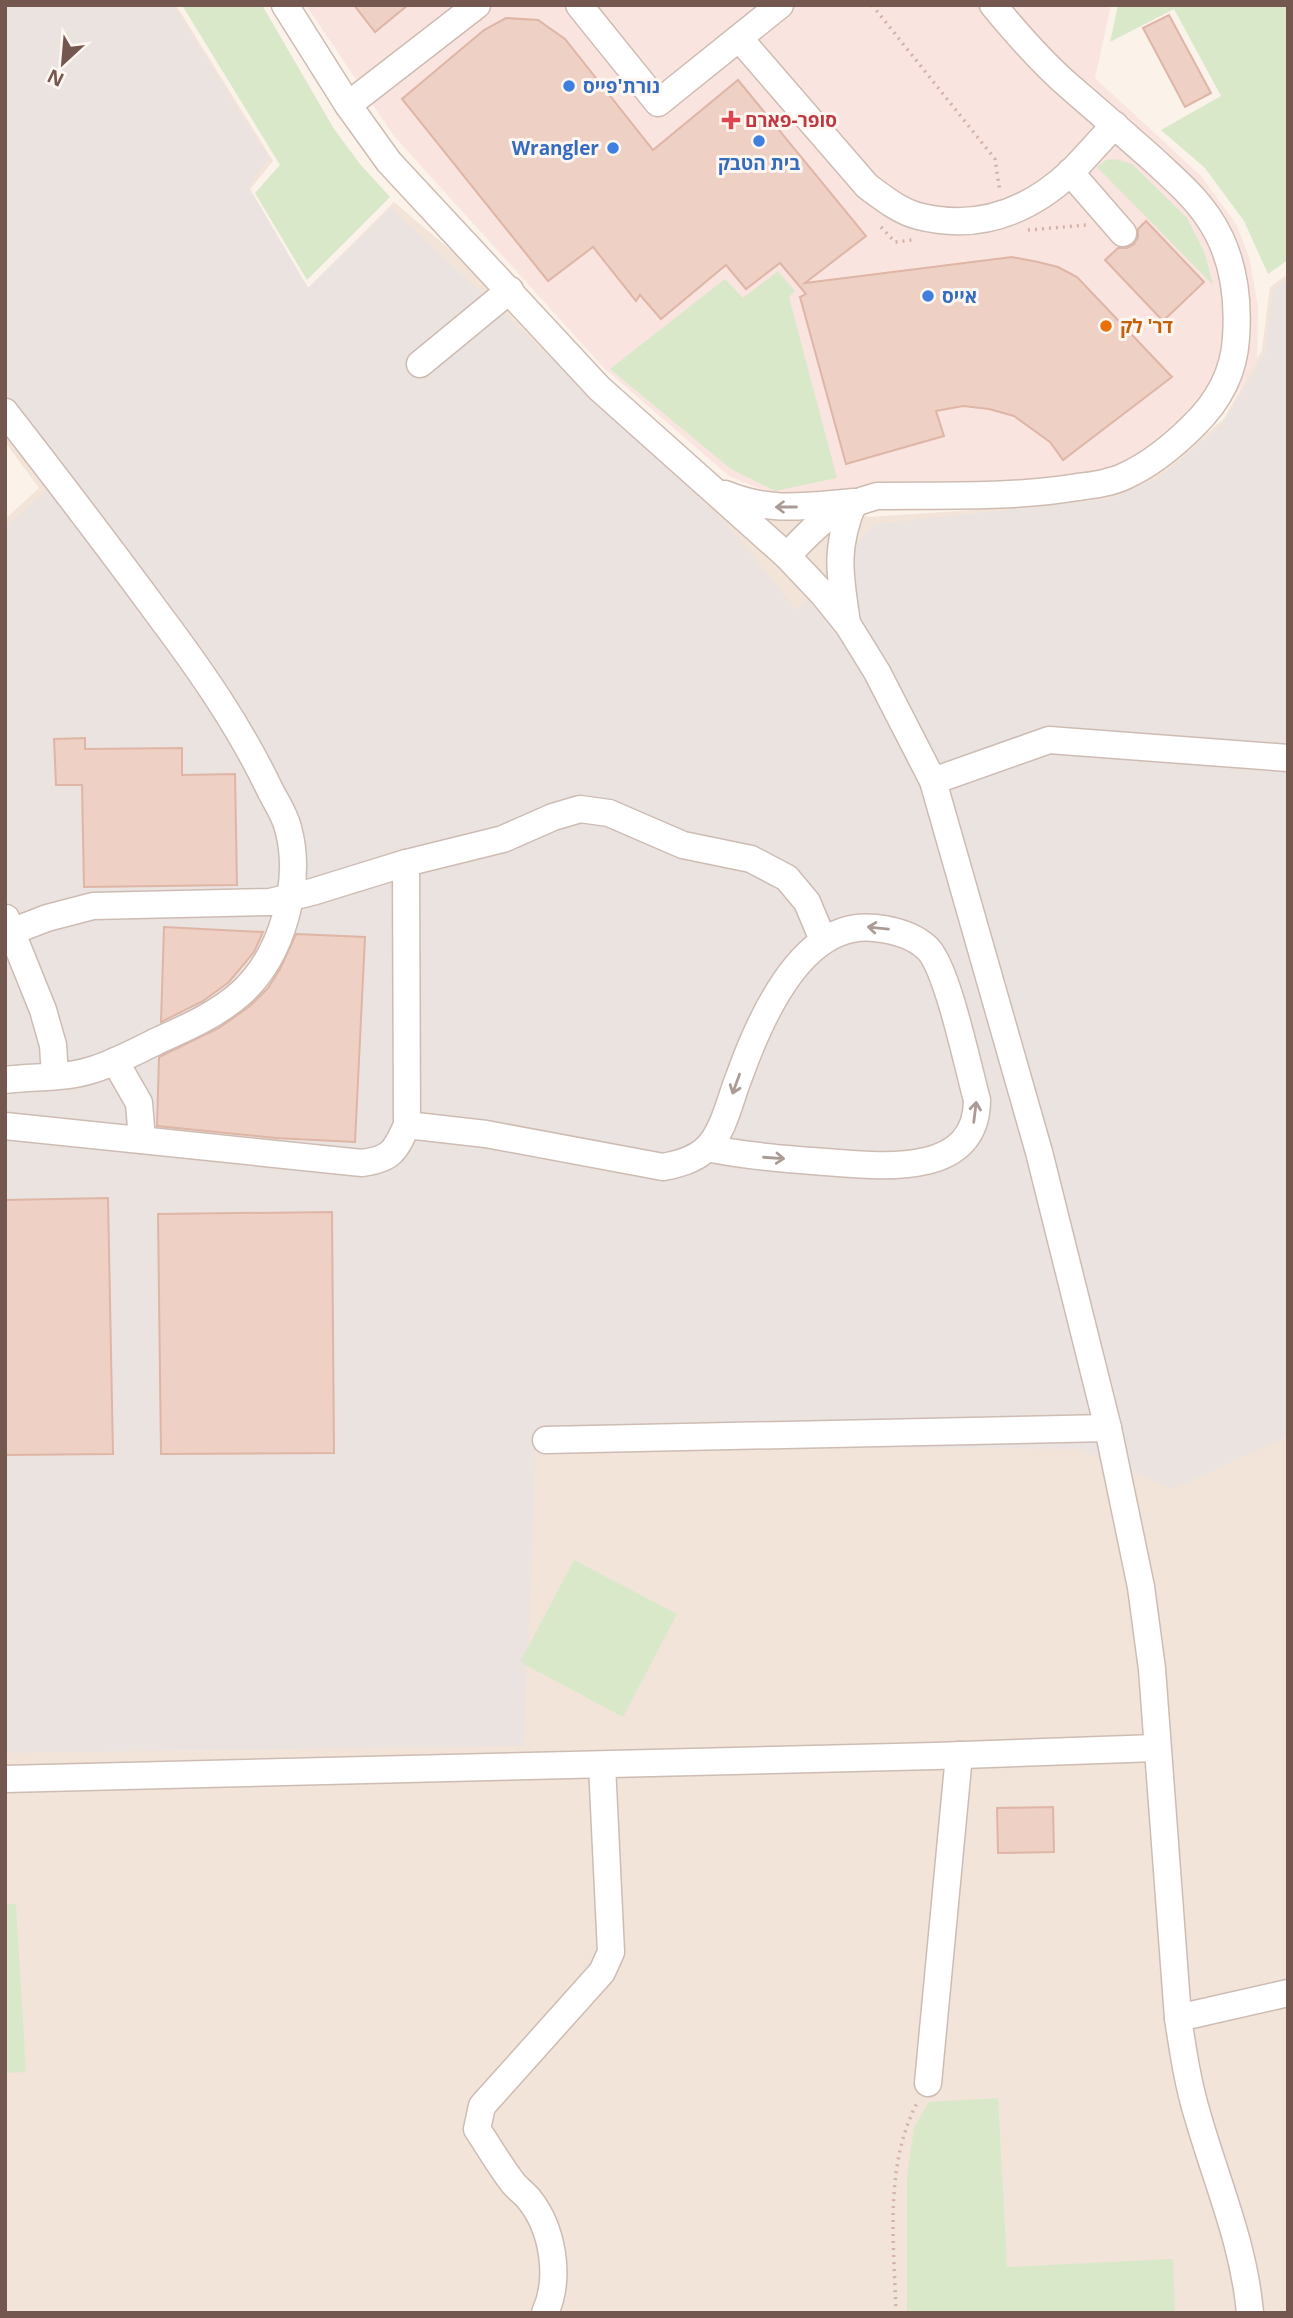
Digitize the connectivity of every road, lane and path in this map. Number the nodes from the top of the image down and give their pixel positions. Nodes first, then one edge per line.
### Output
1 (285, 5) edge
2 (579, 5) edge
3 (780, 5) edge
4 (872, 5) edge
5 (993, 5) edge
6 (472, 7) edge
7 (739, 38) junction
8 (348, 105) junction
9 (1115, 125) junction
10 (1070, 172) junction
11 (1003, 214) junction
12 (1123, 233) dead end
13 (510, 290) junction
14 (420, 364) dead end
15 (5, 412) edge
16 (710, 488) junction
17 (854, 502) junction
18 (787, 556) junction
19 (848, 625) junction
20 (1288, 758) edge
21 (933, 781) junction
22 (406, 863) junction
23 (291, 898) junction
24 (8, 924) edge
25 (823, 940) junction
26 (115, 1061) junction
27 (55, 1076) junction
28 (5, 1080) edge
29 (407, 1125) junction
30 (5, 1126) edge
31 (142, 1140) junction
32 (707, 1148) junction
33 (1108, 1429) junction
34 (546, 1440) dead end
35 (1156, 1748) junction
36 (959, 1755) junction
37 (602, 1765) junction
38 (5, 1779) edge
39 (1288, 1993) edge
40 (1178, 2018) junction
41 (928, 2083) joint
42 (545, 2313) edge
43 (895, 2313) edge
44 (1251, 2313) edge

1 - 8 street
2 - 7 street
3 - 7 street
4 - 11 path
5 - 9 street
6 - 8 street
7 - 11 street
8 - 13 street
9 - 10 street
9 - 17 street
10 - 11 street
10 - 12 street
13 - 14 street
13 - 16 street
15 - 23 street
17 -> 16 street
16 - 18 street
17 - 18 street
17 - 19 street
18 - 19 street
19 - 21 street
20 - 21 street
21 - 33 street
22 - 23 street
22 - 25 street
22 - 29 street
23 - 24 street
23 - 26 street
24 - 27 street
25 -> 32 street
32 -> 25 street
26 - 27 street
26 - 31 street
27 - 28 street
29 - 31 street
29 - 32 street
30 - 31 street
33 - 34 street
33 - 35 street
35 - 36 street
35 - 40 street
36 - 37 street
36 - 41 street
37 - 38 street
37 - 42 street
39 - 40 street
40 - 44 street
41 - 43 path

